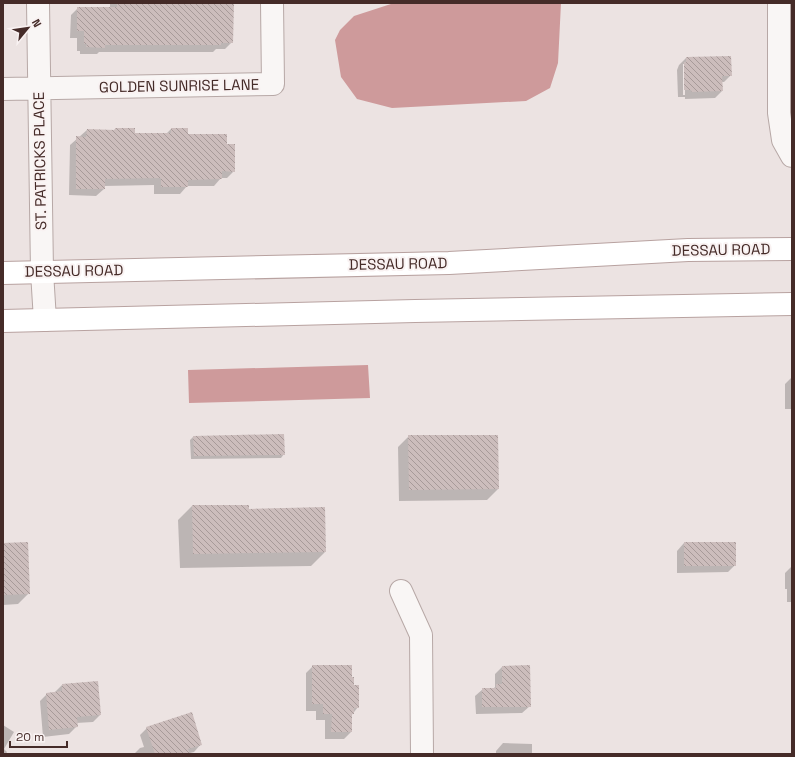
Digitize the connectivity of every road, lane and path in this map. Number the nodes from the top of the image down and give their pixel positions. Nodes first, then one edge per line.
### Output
1 (38, 3) edge
2 (272, 3) edge
3 (779, 3) edge
4 (39, 88) junction
5 (3, 89) edge
6 (792, 155) edge
7 (792, 249) edge
8 (42, 272) junction
9 (3, 273) edge
10 (792, 304) edge
11 (45, 320) junction
12 (3, 321) edge
13 (402, 591) dead end
14 (422, 754) edge

1 - 4 street, ST. PATRICKS PLACE
2 - 4 street, GOLDEN SUNRISE LANE
3 - 6 street
4 - 5 street, GOLDEN SUNRISE LANE
4 - 8 street, ST. PATRICKS PLACE
7 - 8 main road, DESSAU ROAD
8 - 9 main road, DESSAU ROAD
8 - 11 street, ST. PATRICKS PLACE
10 - 11 main road
11 - 12 main road
13 - 14 street

